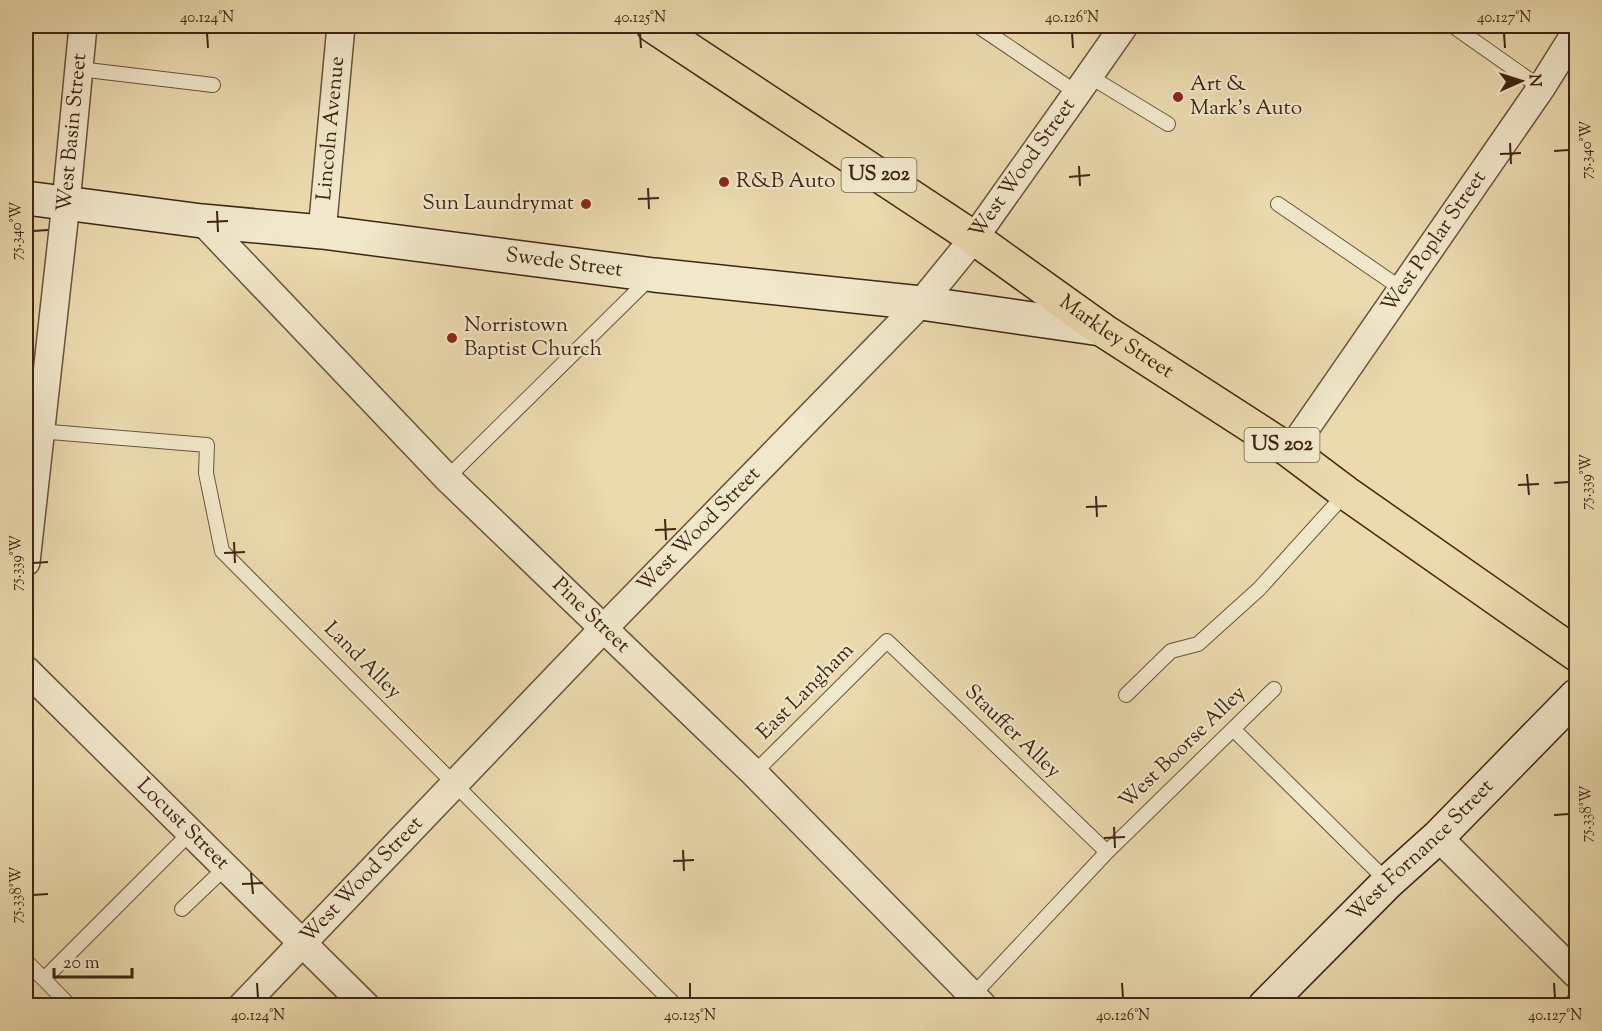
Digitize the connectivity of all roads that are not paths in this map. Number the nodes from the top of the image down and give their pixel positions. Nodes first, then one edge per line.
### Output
1 (83, 26) edge
2 (341, 26) edge
3 (653, 26) edge
4 (978, 26) edge
5 (1124, 26) edge
6 (1453, 26) edge
7 (1576, 32) edge
8 (79, 69) junction
9 (213, 85) dead end
10 (1083, 85) junction
11 (1540, 88) junction
12 (1168, 124) dead end
13 (26, 198) edge
14 (66, 203) junction
15 (1278, 204) dead end
16 (202, 221) junction
17 (322, 232) junction
18 (974, 238) junction
19 (654, 275) junction
20 (1402, 289) junction
21 (921, 303) junction
22 (1101, 329) junction
23 (33, 431) edge
24 (1290, 451) junction
25 (447, 478) junction
26 (1347, 493) junction
27 (26, 562) edge
28 (604, 628) junction
29 (887, 641) joint
30 (1576, 654) edge
31 (26, 670) edge
32 (1274, 689) dead end
33 (1126, 695) dead end
34 (1576, 696) edge
35 (1233, 729) junction
36 (754, 773) junction
37 (456, 784) junction
38 (190, 832) junction
39 (1438, 837) junction
40 (1107, 852) junction
41 (226, 867) junction
42 (1388, 882) junction
43 (182, 909) dead end
44 (303, 942) junction
45 (26, 962) edge
46 (1576, 974) edge
47 (44, 979) junction
48 (1576, 998) edge
49 (978, 1000) edge
50 (70, 1005) edge
51 (242, 1005) edge
52 (366, 1005) edge
53 (676, 1005) edge
54 (1265, 1005) edge
55 (1569, 1005) edge

1 - 8 street, West Basin Street
2 - 17 street, Lincoln Avenue
3 - 18 highway, Markley Street / US 202
4 - 10 lane
5 - 10 street, West Wood Street
6 - 11 lane
7 - 11 street, West Poplar Street
8 - 9 lane
8 - 14 street, West Basin Street
10 - 12 lane
10 - 18 street, West Wood Street
11 - 20 street, West Poplar Street
13 - 14 street, Swede Street
14 - 16 street, Swede Street
14 - 23 street, West Basin Street
15 - 20 lane
16 - 17 street, Swede Street
16 - 25 street, Pine Street
17 - 19 street, Swede Street
18 - 21 street, West Wood Street
18 - 22 highway, Markley Street / US 202
19 - 21 street, Swede Street
19 - 25 lane
20 - 24 street, West Poplar Street
21 - 22 street, Swede Street
21 - 28 street, West Wood Street
22 - 24 highway, Markley Street / US 202
23 - 27 street, West Basin Street
23 - 37 lane, Land Alley
24 - 26 highway, Markley Street / US 202
25 - 28 street, Pine Street
26 - 30 highway, Markley Street / US 202
26 - 33 lane
28 - 36 street, Pine Street
28 - 37 street, West Wood Street
29 - 36 lane, East Langham
29 - 40 lane, Stauffer Alley
31 - 38 street, Locust Street
32 - 35 lane, West Boorse Alley
34 - 39 street, West Fornance Street
35 - 40 lane, West Boorse Alley
35 - 42 lane
36 - 49 street, Pine Street
37 - 44 street, West Wood Street
37 - 53 lane, Land Alley
38 - 41 street, Locust Street
38 - 47 lane
39 - 42 street, West Fornance Street
39 - 46 street
40 - 49 lane, West Boorse Alley
41 - 43 lane
41 - 44 street, Locust Street
42 - 54 street, West Fornance Street
44 - 51 street, West Wood Street
44 - 52 street, Locust Street
45 - 47 lane
47 - 50 lane
48 - 55 lane

